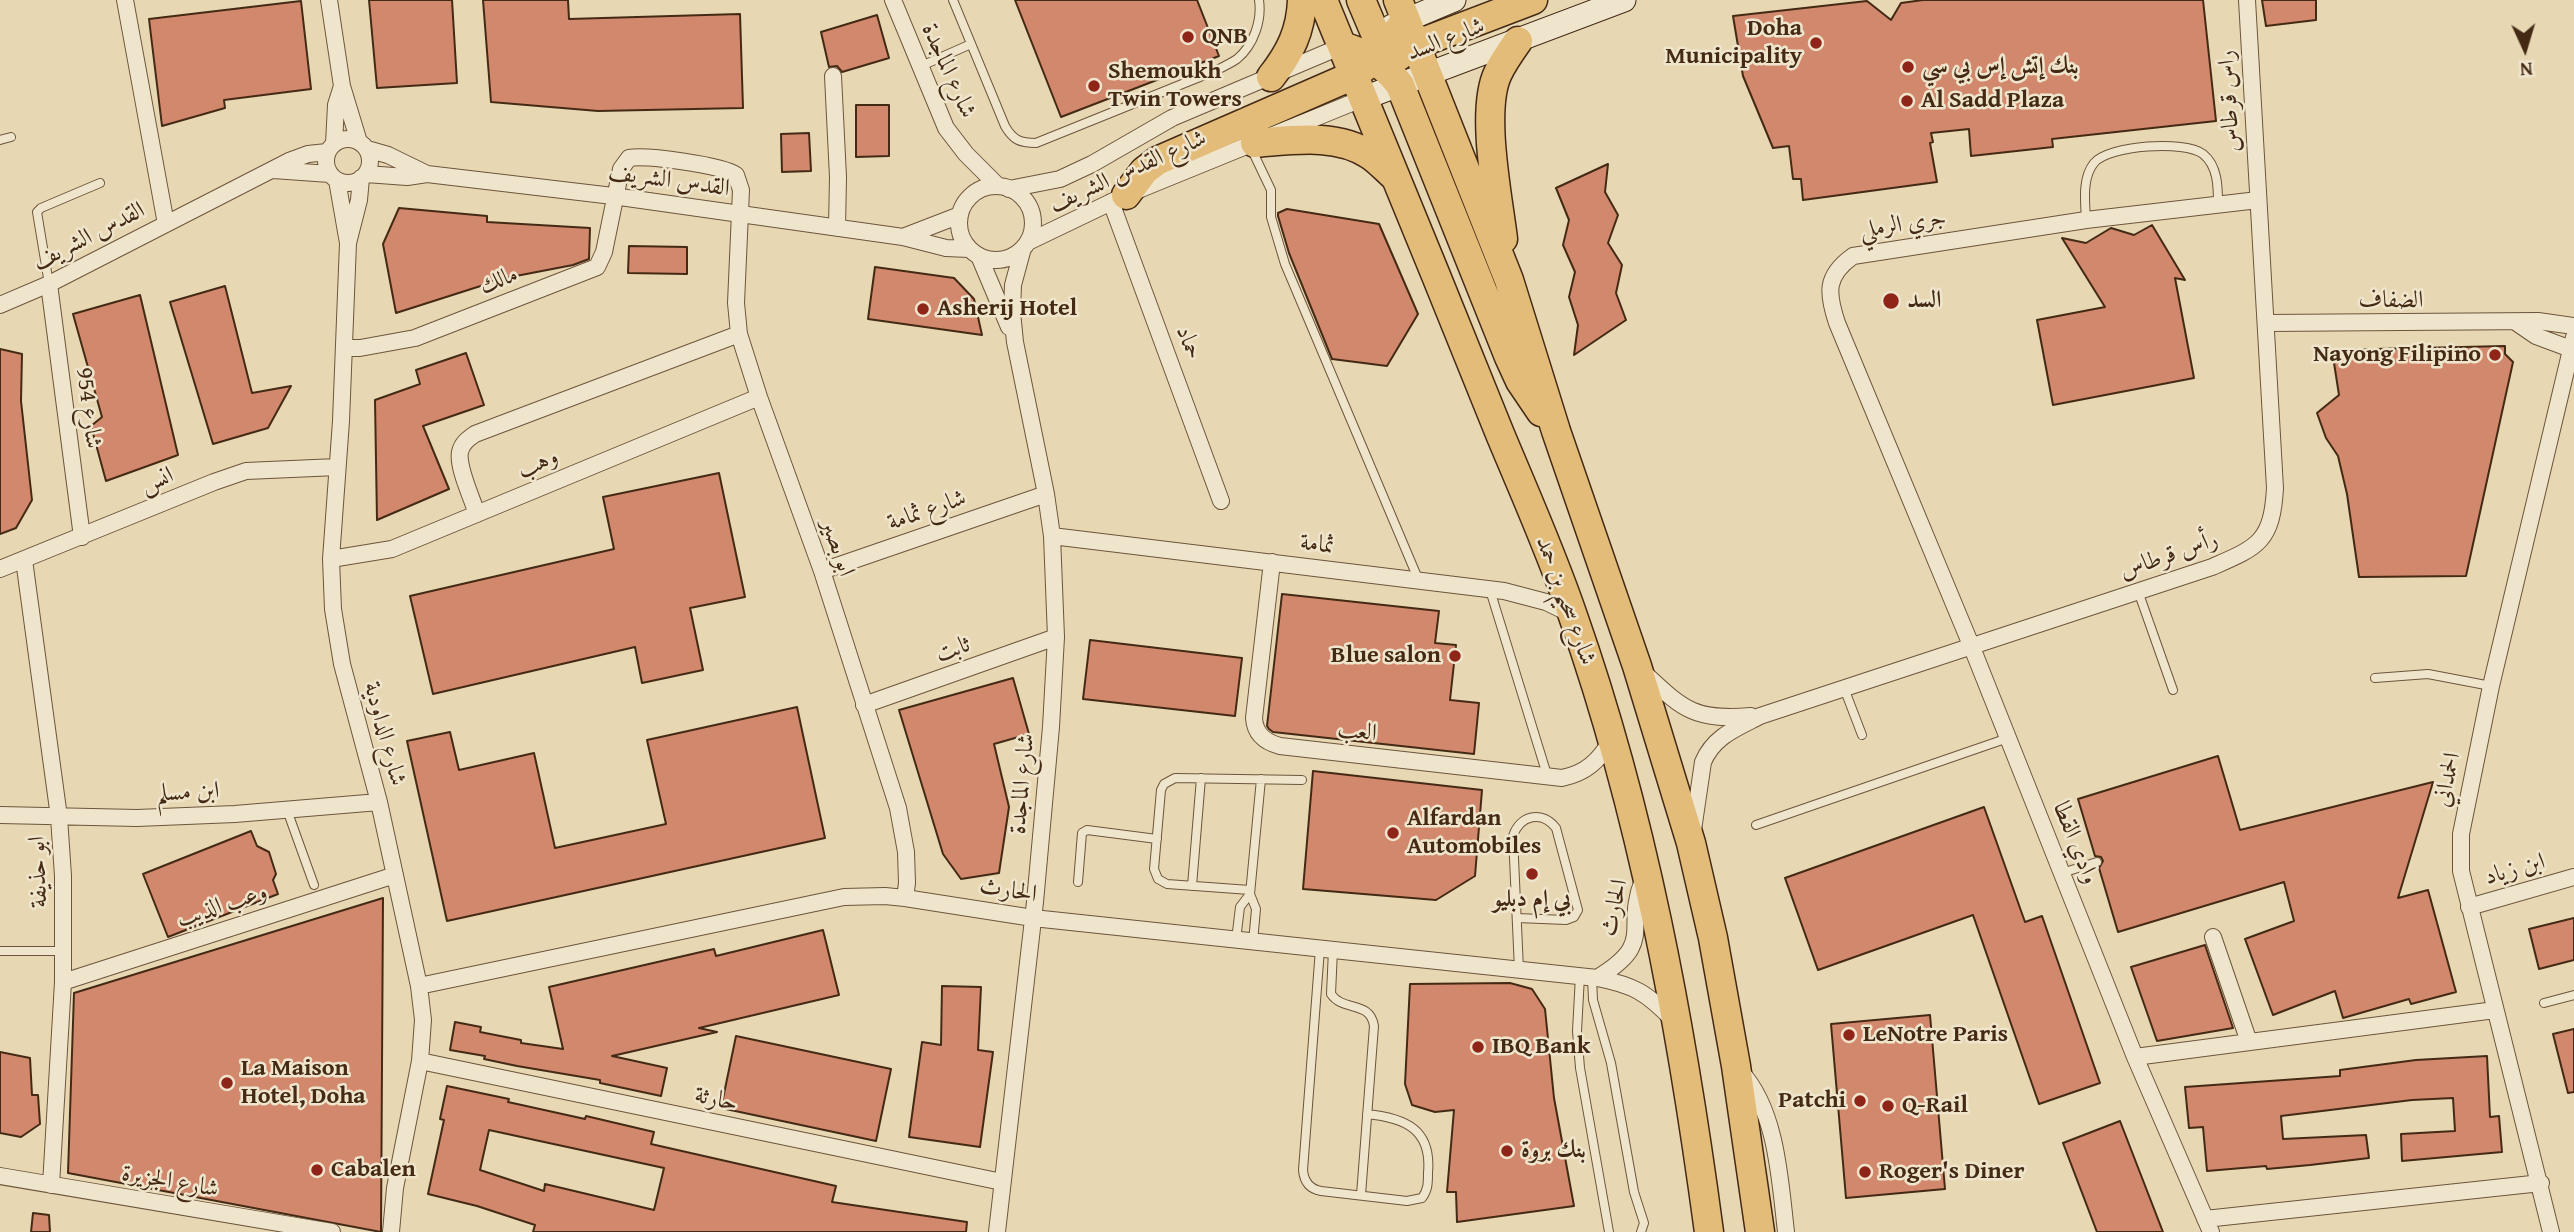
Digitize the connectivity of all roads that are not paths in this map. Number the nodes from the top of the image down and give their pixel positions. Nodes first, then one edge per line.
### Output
1 (125, 0) edge
2 (329, 0) edge
3 (893, 0) edge
4 (953, 0) edge
5 (1259, 0) edge
6 (1302, 0) edge
7 (1323, 0) edge
8 (1361, 0) edge
9 (1454, 0) edge
10 (1534, 0) edge
11 (1624, 0) edge
12 (2247, 0) edge
13 (1518, 41) junction
14 (971, 44) junction
15 (1342, 46) junction
16 (1387, 53) edge
17 (919, 67) junction
18 (1427, 75) junction
19 (834, 76) dead end
20 (1271, 77) junction
21 (342, 86) junction
22 (11, 137) dead end
23 (0, 140) edge
24 (1253, 144) junction
25 (363, 146) junction
26 (331, 148) junction
27 (273, 170) junction
28 (428, 174) junction
29 (364, 176) junction
30 (333, 177) junction
31 (1398, 181) junction
32 (100, 183) dead end
33 (1004, 187) junction
34 (613, 196) junction
35 (1119, 198) junction
36 (2258, 200) junction
37 (2218, 204) junction
38 (740, 213) junction
39 (960, 215) junction
40 (2085, 220) junction
41 (166, 224) junction
42 (837, 228) junction
43 (904, 237) junction
44 (348, 243) junction
45 (1026, 245) junction
46 (974, 252) junction
47 (1508, 279) junction
48 (49, 284) junction
49 (0, 306) edge
50 (2266, 323) junction
51 (2517, 323) junction
52 (2574, 326) edge
53 (739, 334) junction
54 (1015, 342) junction
55 (2572, 343) edge
56 (345, 348) junction
57 (759, 397) junction
58 (1556, 431) junction
59 (338, 467) junction
60 (1046, 494) junction
61 (1221, 501) dead end
62 (477, 514) junction
63 (1052, 536) junction
64 (82, 537) junction
65 (331, 559) junction
66 (24, 560) junction
67 (1272, 562) junction
68 (0, 569) edge
69 (822, 571) junction
70 (1419, 580) junction
71 (1490, 589) junction
72 (2138, 591) junction
73 (1573, 615) junction
74 (1056, 637) junction
75 (1971, 645) junction
76 (1637, 666) junction
77 (2375, 678) dead end
78 (2491, 686) junction
79 (1844, 688) junction
80 (2173, 690) dead end
81 (864, 705) junction
82 (1760, 716) junction
83 (1862, 735) dead end
84 (2008, 738) junction
85 (1612, 739) junction
86 (1201, 778) junction
87 (1549, 778) junction
88 (1261, 779) junction
89 (1302, 780) dead end
90 (379, 802) junction
91 (287, 810) junction
92 (0, 815) edge
93 (59, 817) junction
94 (1756, 825) dead end
95 (1157, 839) junction
96 (1691, 843) junction
97 (2097, 862) dead end
98 (1646, 872) junction
99 (2062, 873) junction
100 (395, 875) junction
101 (2574, 877) edge
102 (1078, 882) dead end
103 (314, 885) dead end
104 (1192, 886) junction
105 (1250, 892) junction
106 (905, 898) junction
107 (2469, 907) junction
108 (1033, 918) junction
109 (1517, 919) junction
110 (2213, 937) dead end
111 (1236, 940) junction
112 (1253, 942) junction
113 (1327, 949) junction
114 (0, 951) edge
115 (63, 951) junction
116 (1519, 970) junction
117 (1590, 977) junction
118 (64, 982) junction
119 (419, 986) junction
120 (2574, 995) edge
121 (2544, 1003) dead end
122 (2496, 1010) junction
123 (1679, 1026) junction
124 (2249, 1042) junction
125 (2135, 1057) junction
126 (420, 1061) junction
127 (1736, 1066) junction
128 (1367, 1114) junction
129 (0, 1176) edge
130 (1002, 1182) junction
131 (2541, 1183) junction
132 (51, 1185) junction
133 (1360, 1195) junction
134 (2208, 1225) edge
135 (332, 1232) edge
136 (391, 1232) edge
137 (997, 1232) edge
138 (1609, 1232) edge
139 (1641, 1232) edge
140 (1709, 1232) edge
141 (1760, 1232) edge
142 (1786, 1232) edge
143 (2551, 1232) edge

1 - 41 street
2 - 21 street
3 - 17 street, شارع الماجدة
4 - 14 lane
5 - 14 lane
6 - 20 highway
7 - 15 highway, شارع سحيم بن حمد
8 - 16 highway
9 - 16 main road, شارع السد
10 - 16 highway
11 - 13 main road, شارع السد
12 - 36 street, راس قرطاس
13 - 18 main road, شارع السد
13 - 47 highway
14 - 17 lane
15 - 16 highway, شارع سحيم بن حمد
15 - 20 street, شارع القدس الشريف
16 - 18 highway, شارع سحيم بن حمد
16 - 24 street, شارع القدس الشريف
16 - 31 highway, شارع سحيم بن حمد
16 - 35 highway
16 - 58 highway
17 - 33 street, شارع الماجدة
18 - 47 highway, شارع سحيم بن حمد
19 - 42 street
20 - 33 street, شارع القدس الشريف
21 - 25 street
21 - 26 street
22 - 23 lane
24 - 31 highway
24 - 35 street, شارع القدس الشريف
24 - 70 lane
25 - 26 street
25 - 28 street, القدس الشريف
25 - 29 street
26 - 27 street, القدس الشريف
26 - 30 street
27 - 30 street
27 - 41 street, القدس الشريف
28 - 29 street, القدس الشريف
28 - 34 street, القدس الشريف
29 - 30 street
29 - 44 street, شارع الداودية
30 - 44 street, شارع الداودية
31 - 73 highway, شارع سحيم بن حمد
32 - 48 lane
33 - 39 street
33 - 45 street
34 - 38 street, القدس الشريف
34 - 38 street, ابو بصير
34 - 56 street, مالك
35 - 45 street, شارع القدس الشريف
35 - 61 street, حماد
36 - 37 street, جري الرملي
36 - 50 street, رأس قرطاس
37 - 40 street, جري الرملي
37 - 40 lane
38 - 42 street, القدس الشريف
38 - 53 street, ابو بصير
39 - 43 street, القدس الشريف
39 - 46 street
40 - 75 street, جري الرملي
41 - 48 street, القدس الشريف
42 - 43 street, القدس الشريف
43 - 46 street, القدس الشريف
44 - 56 street, شارع الداودية
45 - 46 street
45 - 54 street, شارع الماجدة
46 - 54 street, شارع الماجدة
47 - 58 highway, شارع سحيم بن حمد
48 - 49 street, القدس الشريف
48 - 64 street, شارع 954
50 - 51 street, الضفاف
50 - 72 street, رأس قرطاس
51 - 52 street, الضفاف
51 - 55 street, الضفاف
53 - 57 street, ابو بصير
53 - 62 street
54 - 60 street, شارع الماجدة
55 - 78 street, الحمداني
56 - 59 street, شارع الداودية
57 - 62 street, وهب
57 - 69 street, ابو بصير
58 - 76 highway, شارع سحيم بن حمد
59 - 64 street, انس
59 - 65 street, شارع الداودية
60 - 63 street, شارع الماجدة
60 - 69 street, شارع ثمامة
62 - 65 street, وهب
63 - 67 street, ثمامة
63 - 74 street, شارع الماجدة
64 - 66 street, انس
65 - 90 street, شارع الداودية
66 - 68 street, انس
66 - 93 street, ابو حذيفة
67 - 70 street, ثمامة
67 - 87 street, العب
69 - 81 street, ابو بصير
70 - 71 street, ثمامة
71 - 73 street, ثمامة
71 - 87 lane
72 - 75 street, رأس قرطاس
72 - 80 lane
73 - 85 highway, شارع سحيم بن حمد
74 - 81 street, ثابت
74 - 108 street, شارع الماجدة
75 - 79 street, رأس قرطاس
75 - 84 street, وادي القطا
76 - 82 street, رأس قرطاس
76 - 96 highway, شارع سحيم بن حمد
77 - 78 lane
78 - 107 street, الحمداني
79 - 82 street, رأس قرطاس
79 - 83 lane
81 - 106 street, ابو بصير
82 - 96 street, رأس قرطاس
84 - 94 lane
84 - 99 street, وادي القطا
85 - 87 street, العب
85 - 98 highway, شارع سحيم بن حمد
86 - 88 lane
86 - 95 lane
86 - 104 lane
88 - 89 lane
88 - 105 lane
90 - 91 street, ابن مسلم
90 - 100 street, شارع الداودية
91 - 93 street, ابن مسلم
91 - 103 lane
92 - 93 street, ابن مسلم
93 - 115 street, ابو حذيفة
95 - 102 lane
95 - 104 lane
96 - 127 highway, شارع سحيم بن حمد
97 - 99 lane
98 - 117 street, الحارث
98 - 123 highway, شارع سحيم بن حمد
99 - 125 street, وادي القطا
100 - 118 street, وعب الذيب
100 - 119 street, شارع الداودية
101 - 107 street, ابن زياد
104 - 105 lane
105 - 111 lane
105 - 112 lane
106 - 108 street, الحارث
106 - 119 street, الحارث
107 - 122 street, الحمداني
108 - 111 street, الحارث
108 - 130 street, شارع الماجدة
109 - 109 lane
109 - 116 lane
110 - 124 street
111 - 112 street, الحارث
112 - 113 street, الحارث
113 - 116 street, الحارث
113 - 128 lane
113 - 133 lane
114 - 115 lane
115 - 118 street, ابو حذيفة
116 - 117 street, الحارث
117 - 123 street, الحارث
117 - 138 lane
117 - 139 lane
118 - 132 street, ابو حذيفة
119 - 126 street, شارع الداودية
120 - 121 lane
122 - 124 street
122 - 131 street, الحمداني
123 - 140 highway, شارع سحيم بن حمد
124 - 125 street
125 - 134 street, وادي القطا
126 - 130 street, حارثة
126 - 136 street, شارع الداودية
127 - 141 highway, شارع سحيم بن حمد
127 - 142 street, شارع سحيم بن حمد
128 - 133 lane
128 - 133 lane
129 - 132 street, شارع الجزيرة
130 - 137 street, شارع الماجدة
131 - 134 street, وادي القطا
131 - 143 street, الحمداني
132 - 135 street, شارع الجزيرة

